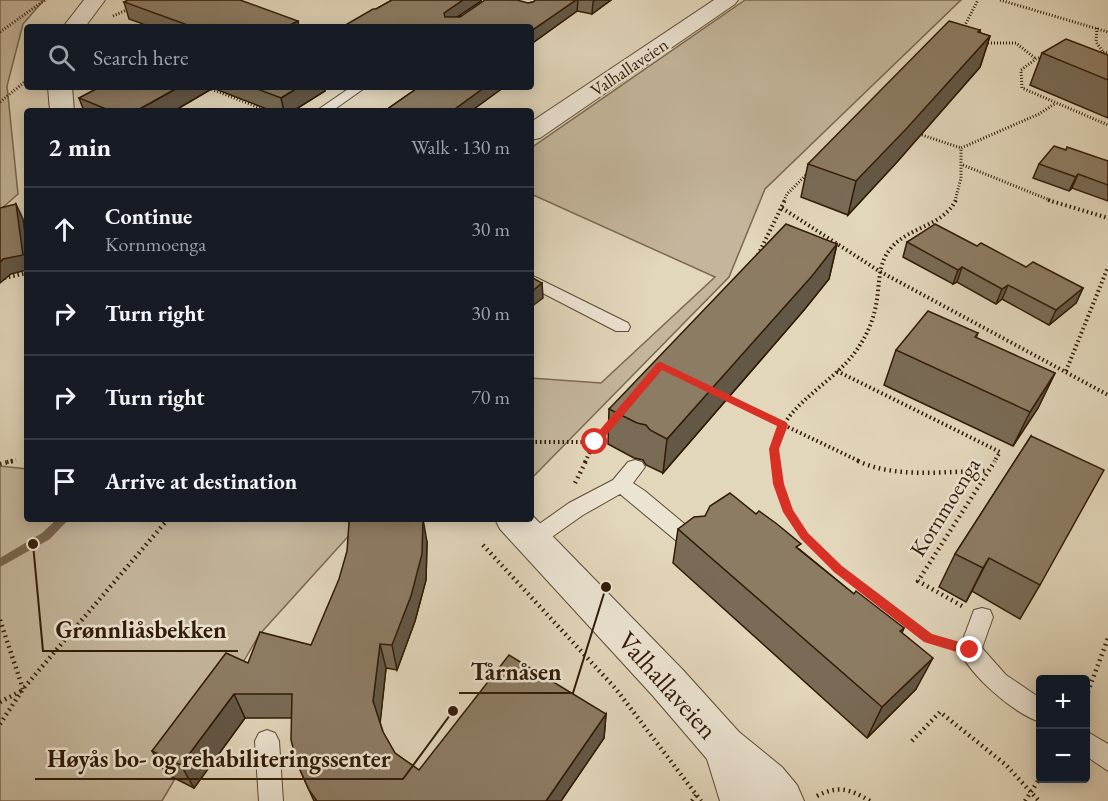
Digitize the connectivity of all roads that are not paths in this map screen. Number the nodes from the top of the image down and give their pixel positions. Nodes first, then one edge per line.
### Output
1 (95, 0) edge
2 (728, 0) edge
3 (76, 24) edge
4 (60, 90) edge
5 (355, 90) edge
6 (62, 108) edge
7 (328, 108) edge
8 (534, 131) edge
9 (534, 282) edge
10 (622, 327) dead end
11 (635, 466) dead end
12 (620, 484) junction
13 (522, 529) edge
14 (692, 542) edge
15 (982, 617) road end
16 (1036, 708) edge
17 (267, 741) dead end
18 (1090, 745) edge
19 (724, 747) junction
20 (1108, 759) edge
21 (271, 801) edge
22 (743, 801) edge
23 (780, 801) edge

1 - 3 street
2 - 8 street, Valhallaveien
4 - 6 street
5 - 7 lane
9 - 10 lane
11 - 12 lane
12 - 13 lane
12 - 14 lane
13 - 19 street, Valhallaveien
15 - 16 lane
17 - 21 lane
18 - 20 lane
19 - 22 street, Valhallaveien
19 - 23 street, Valhallaveien

